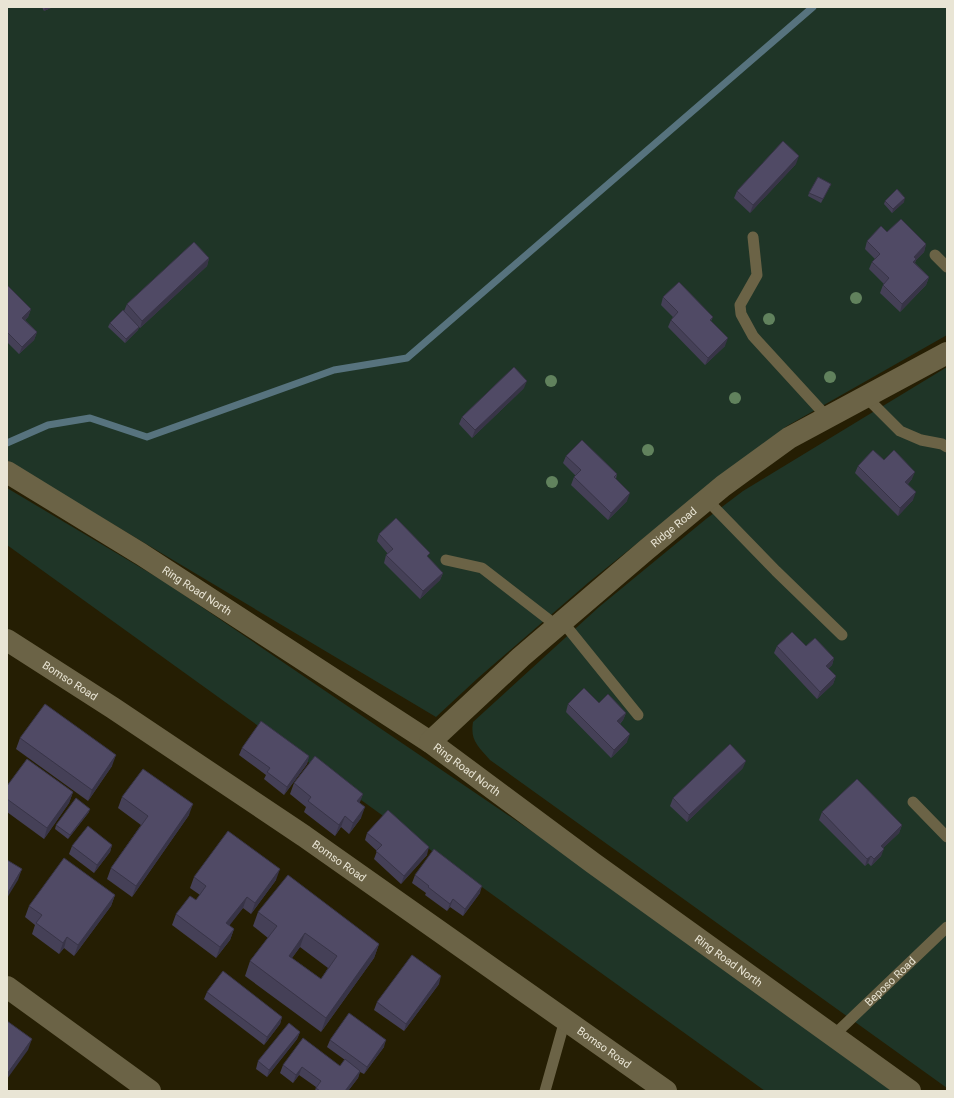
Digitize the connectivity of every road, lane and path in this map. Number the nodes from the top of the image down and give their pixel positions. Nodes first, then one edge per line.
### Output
1 (753, 237) dead end
2 (935, 255) dead end
3 (947, 267) edge
4 (947, 353) edge
5 (866, 397) junction
6 (828, 418) junction
7 (947, 447) edge
8 (7, 472) edge
9 (707, 500) junction
10 (446, 560) dead end
11 (560, 624) junction
12 (842, 635) dead end
13 (7, 640) edge
14 (638, 715) dead end
15 (430, 742) junction
16 (914, 802) dead end
17 (947, 837) edge
18 (947, 928) edge
19 (7, 988) edge
20 (565, 1020) junction
21 (833, 1036) junction
22 (150, 1091) edge
23 (545, 1091) edge
24 (666, 1091) edge
25 (910, 1091) edge

1 - 6 lane
2 - 3 lane
4 - 5 street, Ridge Road
5 - 6 street, Ridge Road
5 - 7 lane
6 - 9 street, Ridge Road
8 - 15 street, Ring Road North
9 - 11 street, Ridge Road
9 - 12 lane
10 - 11 lane
11 - 14 lane
11 - 15 street, Ridge Road
13 - 20 street, Bomso Road
15 - 21 street, Ring Road North
16 - 17 lane
18 - 21 lane, Beposo Road
19 - 22 street
20 - 23 lane
20 - 24 street, Bomso Road
21 - 25 street, Ring Road North

